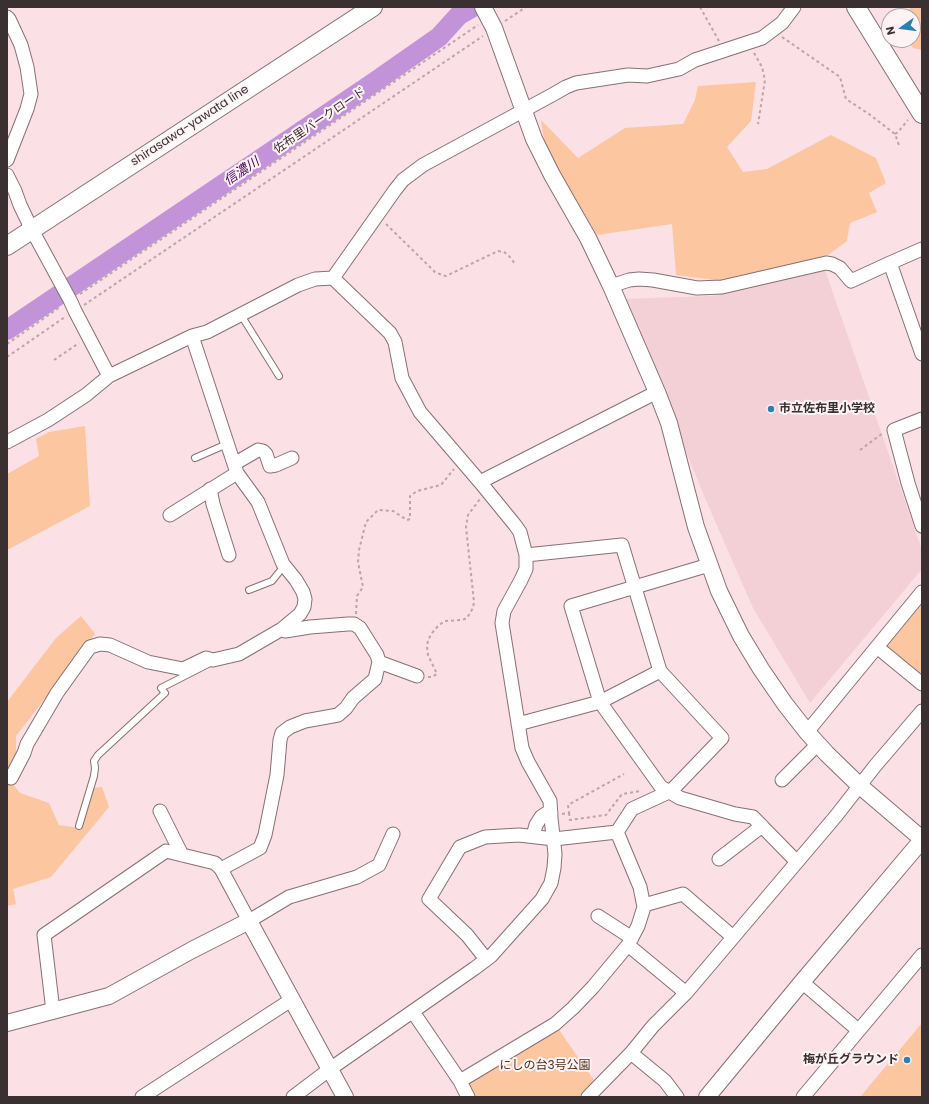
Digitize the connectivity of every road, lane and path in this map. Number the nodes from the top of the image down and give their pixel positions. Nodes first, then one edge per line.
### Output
1 (373, 7) edge
2 (526, 7) edge
3 (700, 7) edge
4 (794, 7) edge
5 (856, 7) edge
6 (488, 16) edge
7 (7, 17) edge
8 (775, 28) junction
9 (750, 42) junction
10 (725, 50) junction
11 (523, 111) junction
12 (921, 112) edge
13 (758, 124) dead end
14 (895, 134) junction
15 (900, 146) dead end
16 (7, 160) edge
17 (7, 176) edge
18 (377, 217) junction
19 (32, 230) junction
20 (7, 246) edge
21 (922, 249) edge
22 (890, 264) junction
23 (516, 265) dead end
24 (333, 278) junction
25 (610, 286) junction
26 (71, 302) junction
27 (241, 315) junction
28 (88, 336) junction
29 (192, 336) junction
30 (7, 344) edge
31 (922, 354) edge
32 (7, 357) edge
33 (54, 360) dead end
34 (109, 376) junction
35 (279, 376) dead end
36 (657, 392) junction
37 (922, 419) edge
38 (894, 430) junction
39 (7, 442) edge
40 (227, 444) junction
41 (860, 450) dead end
42 (195, 458) dead end
43 (292, 458) dead end
44 (460, 458) junction
45 (235, 468) junction
46 (484, 486) junction
47 (210, 489) junction
48 (170, 515) dead end
49 (922, 526) edge
50 (229, 555) dead end
51 (526, 555) junction
52 (709, 565) junction
53 (284, 566) junction
54 (635, 587) junction
55 (249, 590) dead end
56 (922, 592) edge
57 (354, 624) junction
58 (282, 629) junction
59 (877, 647) junction
60 (214, 660) junction
61 (379, 662) junction
62 (660, 672) junction
63 (417, 676) joint
64 (922, 684) edge
65 (600, 702) junction
66 (922, 711) edge
67 (518, 724) junction
68 (807, 732) junction
69 (818, 744) junction
70 (624, 774) dead end
71 (11, 778) dead end
72 (782, 780) dead end
73 (860, 786) junction
74 (640, 791) dead end
75 (668, 792) junction
76 (160, 811) dead end
77 (569, 813) junction
78 (551, 814) junction
79 (79, 826) dead end
80 (762, 826) junction
81 (616, 832) junction
82 (393, 834) dead end
83 (533, 836) junction
84 (554, 839) junction
85 (922, 840) edge
86 (182, 855) junction
87 (719, 859) dead end
88 (796, 861) junction
89 (221, 869) junction
90 (644, 905) junction
91 (598, 916) dead end
92 (249, 921) junction
93 (733, 936) junction
94 (630, 941) junction
95 (922, 955) edge
96 (486, 959) junction
97 (802, 982) junction
98 (686, 993) junction
99 (291, 1000) junction
100 (53, 1011) junction
101 (413, 1012) junction
102 (7, 1024) edge
103 (858, 1030) junction
104 (631, 1053) junction
105 (330, 1070) junction
106 (460, 1081) junction
107 (142, 1097) edge
108 (293, 1097) edge
109 (345, 1097) edge
110 (468, 1097) edge
111 (588, 1097) edge
112 (677, 1097) edge
113 (707, 1097) edge
114 (803, 1097) edge

1 - 19 main road, shirasawa-yawata line
2 - 6 path
3 - 10 path
4 - 8 street
5 - 12 main road
6 - 11 street
6 - 26 path
6 - 26 path, 佐布里パークロード
7 - 16 street
8 - 9 street
8 - 14 path
9 - 10 street
9 - 13 path
10 - 11 street
11 - 18 street
11 - 25 street
12 - 14 path
14 - 15 path
17 - 19 street
18 - 23 path
18 - 24 street
19 - 20 main road, shirasawa-yawata line
19 - 26 street
21 - 22 street
22 - 25 street
22 - 31 street
24 - 27 street
24 - 44 street
25 - 36 street
26 - 28 street
26 - 30 path, 佐布里パークロード
26 - 32 path
27 - 29 street
27 - 35 lane
28 - 33 path
28 - 34 street
29 - 34 street
29 - 40 street
34 - 39 street
36 - 46 street
36 - 52 street
37 - 38 street
38 - 41 path
38 - 49 street
40 - 42 lane
40 - 45 street
43 - 45 street
44 - 46 street
44 - 57 path
45 - 47 street
45 - 53 street
46 - 51 street
46 - 63 path
47 - 48 street
47 - 50 street
51 - 54 street
51 - 67 street
52 - 54 street
52 - 68 street
53 - 55 lane
53 - 58 street
54 - 62 street
54 - 65 street
56 - 59 street
57 - 58 street
57 - 61 street
58 - 60 street
59 - 64 street
59 - 68 street
60 - 71 street
60 - 79 lane
61 - 63 street
61 - 89 street
62 - 65 street
62 - 75 street
65 - 67 street
65 - 75 street
66 - 73 street
67 - 78 street
68 - 69 street
69 - 72 street
69 - 73 street
70 - 77 path
73 - 85 street
73 - 88 street
74 - 77 path
75 - 80 street
75 - 81 street
76 - 86 street
77 - 78 path
78 - 83 street
78 - 84 street
80 - 87 street
80 - 88 street
81 - 84 street
81 - 90 street
82 - 92 street
83 - 84 street
83 - 96 street
84 - 96 street
85 - 97 street
86 - 89 street
86 - 100 street
88 - 93 street
89 - 92 street
90 - 93 street
90 - 94 street
91 - 94 street
92 - 99 street
92 - 100 street
93 - 98 street
94 - 98 street
94 - 106 street
95 - 103 street
96 - 101 street
97 - 103 street
97 - 113 street
98 - 104 street
99 - 105 street
99 - 107 street
100 - 102 street
101 - 105 street
101 - 106 street
103 - 114 street
104 - 111 street
104 - 112 street
105 - 108 street
105 - 109 street
106 - 110 street

